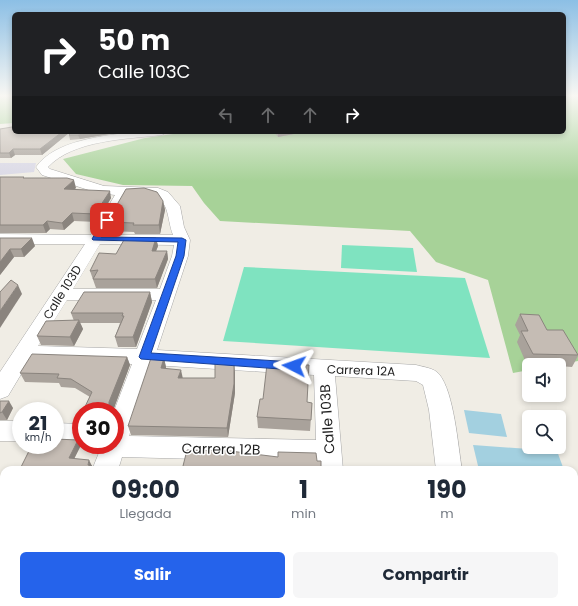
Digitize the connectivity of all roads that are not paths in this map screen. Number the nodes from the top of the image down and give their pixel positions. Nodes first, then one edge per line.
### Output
1 (128, 134) edge
2 (123, 192) junction
3 (0, 239) edge
4 (96, 239) junction
5 (182, 240) junction
6 (61, 294) junction
7 (166, 295) junction
8 (24, 353) junction
9 (144, 357) junction
10 (324, 368) junction
11 (0, 390) edge
12 (124, 415) edge
13 (0, 431) edge
14 (12, 432) edge
15 (124, 442) edge
16 (111, 454) edge
17 (329, 461) edge
18 (106, 466) edge
19 (448, 466) edge

1 - 2 street
2 - 4 street, Calle 103D
2 - 5 street
3 - 4 street
4 - 5 street
4 - 6 street, Calle 103D
5 - 7 street
6 - 7 street
6 - 8 street, Calle 103D
7 - 9 street
8 - 9 street, Carrera 12A
8 - 11 street, Calle 103D
9 - 10 street, Carrera 12A
9 - 12 street
10 - 17 street, Calle 103B
10 - 19 street, Carrera 12A
13 - 14 street
15 - 17 street, Carrera 12B
16 - 18 street

